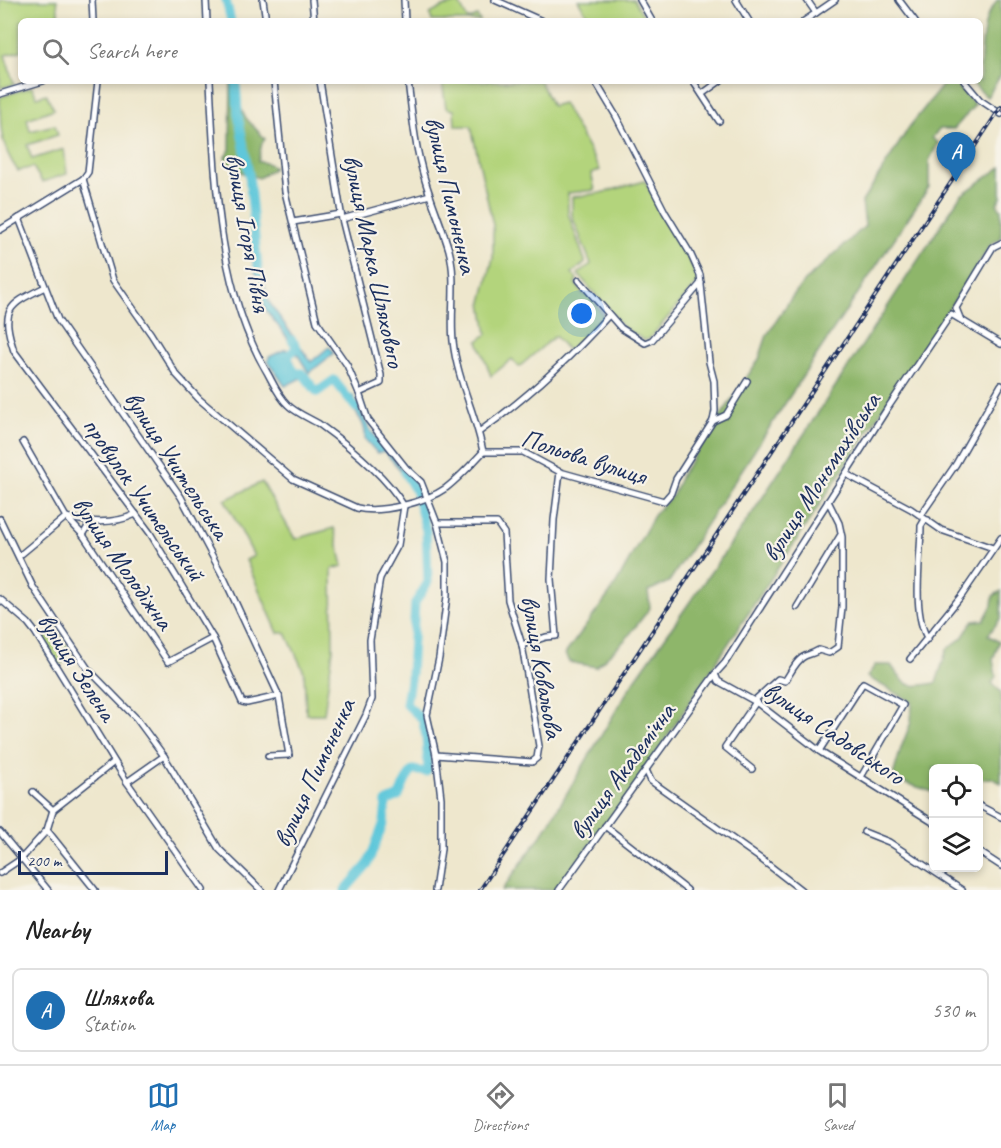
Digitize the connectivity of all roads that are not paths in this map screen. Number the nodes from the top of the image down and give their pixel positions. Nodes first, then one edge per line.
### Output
1 (92, 0) edge
2 (206, 0) edge
3 (263, 0) edge
4 (312, 0) edge
5 (404, 0) edge
6 (495, 0) edge
7 (640, 0) edge
8 (736, 0) edge
9 (807, 0) edge
10 (899, 0) edge
11 (832, 2) edge
12 (816, 13) junction
13 (93, 18) edge
14 (207, 18) edge
15 (266, 18) edge
16 (314, 18) edge
17 (405, 18) edge
18 (535, 18) edge
19 (650, 18) edge
20 (747, 18) edge
21 (808, 18) edge
22 (913, 18) edge
23 (34, 84) edge
24 (98, 84) edge
25 (210, 84) edge
26 (274, 84) edge
27 (320, 84) edge
28 (408, 84) edge
29 (597, 84) edge
30 (695, 84) edge
31 (716, 84) edge
32 (967, 84) edge
33 (0, 94) edge
34 (702, 94) junction
35 (1001, 114) edge
36 (719, 121) dead end
37 (83, 179) junction
38 (430, 195) junction
39 (342, 217) junction
40 (19, 218) junction
41 (293, 222) junction
42 (0, 230) edge
43 (1001, 243) edge
44 (701, 283) junction
45 (45, 287) junction
46 (591, 293) dead end
47 (690, 294) junction
48 (702, 297) junction
49 (609, 315) junction
50 (961, 319) junction
51 (1001, 344) edge
52 (747, 381) dead end
53 (1001, 385) edge
54 (359, 393) junction
55 (713, 421) junction
56 (480, 432) junction
57 (23, 441) dead end
58 (483, 452) junction
59 (560, 472) junction
60 (846, 474) junction
61 (427, 497) junction
62 (828, 501) junction
63 (404, 506) junction
64 (136, 514) junction
65 (921, 515) junction
66 (66, 517) junction
67 (0, 519) edge
68 (928, 520) junction
69 (91, 521) junction
70 (438, 523) junction
71 (83, 535) junction
72 (841, 535) junction
73 (1001, 538) edge
74 (993, 548) junction
75 (19, 556) junction
76 (0, 599) edge
77 (797, 607) dead end
78 (213, 638) junction
79 (928, 639) junction
80 (522, 645) junction
81 (910, 659) dead end
82 (715, 674) junction
83 (721, 682) junction
84 (707, 685) junction
85 (279, 696) junction
86 (756, 702) junction
87 (819, 751) junction
88 (436, 755) junction
89 (164, 756) junction
90 (268, 756) dead end
91 (114, 762) junction
92 (752, 769) dead end
93 (646, 770) junction
94 (861, 777) junction
95 (640, 778) junction
96 (650, 778) junction
97 (127, 782) junction
98 (33, 792) dead end
99 (983, 808) edge
100 (53, 810) junction
101 (1001, 818) edge
102 (929, 820) edge
103 (605, 826) junction
104 (47, 830) junction
105 (0, 832) edge
106 (864, 832) dead end
107 (983, 854) edge
108 (21, 859) junction
109 (1001, 866) edge
110 (0, 873) edge
111 (48, 890) edge
112 (96, 890) edge
113 (203, 890) edge
114 (261, 890) edge
115 (279, 890) edge
116 (435, 890) edge
117 (559, 890) edge
118 (687, 890) edge
119 (801, 890) edge
120 (963, 890) edge

1 - 13 street
2 - 14 street
3 - 15 street
4 - 16 street
5 - 17 street
6 - 18 street
7 - 19 street
8 - 20 street
9 - 12 street
10 - 22 street
11 - 12 street
12 - 21 street
23 - 33 street
24 - 37 street
25 - 63 street, вулиця Ігоря Півня
26 - 41 street
27 - 39 street, вулиця Марка Шляхового
28 - 38 street, вулиця Пимоненка
29 - 44 street, Польова вулиця
30 - 34 street
31 - 34 street
32 - 35 street
34 - 36 street
37 - 40 street
37 - 63 street
38 - 39 street
38 - 56 street, вулиця Пимоненка
39 - 41 street
39 - 54 street, вулиця Марка Шляхового
40 - 42 street
40 - 45 street, вулиця Учительська
41 - 54 street
43 - 50 street
44 - 47 street
44 - 48 street, Польова вулиця
45 - 64 street, провулок Учительський
45 - 85 street, вулиця Учительська
46 - 49 street
47 - 48 street
47 - 49 street
48 - 55 street, Польова вулиця
49 - 56 street
50 - 51 street
50 - 60 street, вулиця Мономахівська
52 - 55 street
53 - 65 street
54 - 61 street, вулиця Марка Шляхового
55 - 59 street, Польова вулиця
56 - 58 street, вулиця Пимоненка
57 - 66 street, вулиця Молодіжна
58 - 59 street, Польова вулиця
58 - 61 street
59 - 80 street
60 - 62 street, вулиця Мономахівська
60 - 65 street
61 - 63 street
61 - 70 street
62 - 72 street
62 - 82 street, вулиця Мономахівська
63 - 115 street, вулиця Пимоненка
64 - 69 street
64 - 78 street, провулок Учительський
65 - 68 street
66 - 69 street
66 - 71 street, вулиця Молодіжна
66 - 75 street
67 - 75 street
68 - 74 street
68 - 79 street
69 - 71 street
70 - 80 street, вулиця Ковальова
70 - 88 street
71 - 78 street, вулиця Молодіжна
72 - 77 street
72 - 86 street
73 - 74 street
74 - 79 street
75 - 89 street
76 - 91 street, вулиця Зелена
78 - 85 street, провулок Учительський
79 - 81 street
80 - 88 street, вулиця Ковальова
82 - 83 street, вулиця Садовського
82 - 84 street, вулиця Академічна
83 - 84 street
83 - 86 street, вулиця Садовського
84 - 93 street, вулиця Академічна
85 - 90 street, вулиця Учительська
86 - 87 street, вулиця Садовського
86 - 92 street
87 - 94 street, вулиця Садовського
87 - 94 street
88 - 116 street
89 - 97 street
89 - 114 street
91 - 97 street, вулиця Зелена
91 - 100 street
93 - 95 street, вулиця Академічна
93 - 96 street
94 - 102 street, вулиця Садовського
95 - 96 street
95 - 103 street, вулиця Академічна
96 - 119 street
97 - 113 street, вулиця Зелена
98 - 100 street
99 - 101 street
100 - 104 street
103 - 117 street, вулиця Академічна
103 - 118 street
104 - 108 street
104 - 112 street
105 - 108 street
106 - 120 street
107 - 109 street
108 - 110 street
108 - 111 street

